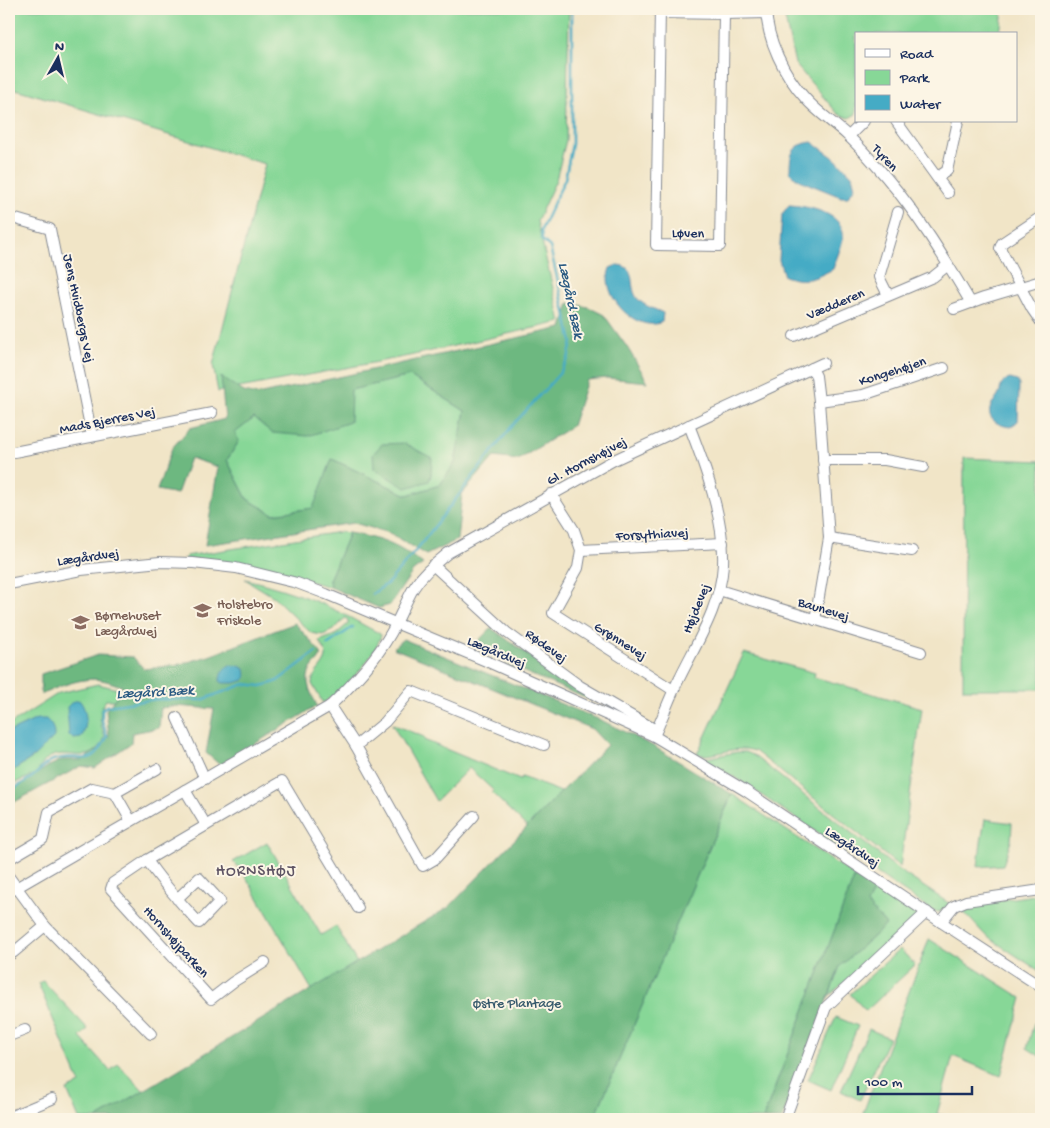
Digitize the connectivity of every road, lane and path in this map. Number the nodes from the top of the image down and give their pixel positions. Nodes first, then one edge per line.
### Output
1 (660, 11) edge
2 (766, 11) edge
3 (724, 14) junction
4 (863, 122) edge
5 (897, 122) edge
6 (958, 122) edge
7 (848, 136) junction
8 (936, 177) junction
9 (948, 193) dead end
10 (898, 212) dead end
11 (9, 217) edge
12 (1041, 217) edge
13 (948, 265) junction
14 (1041, 281) edge
15 (1020, 287) junction
16 (888, 295) junction
17 (971, 303) junction
18 (954, 309) dead end
19 (1041, 322) edge
20 (794, 336) dead end
21 (823, 363) dead end
22 (812, 368) junction
23 (944, 368) dead end
24 (819, 401) junction
25 (212, 413) dead end
26 (689, 425) junction
27 (92, 436) junction
28 (9, 453) edge
29 (823, 460) junction
30 (923, 467) dead end
31 (551, 494) junction
32 (829, 538) junction
33 (724, 543) junction
34 (581, 550) junction
35 (912, 551) dead end
36 (433, 565) junction
37 (9, 584) edge
38 (719, 590) junction
39 (815, 620) junction
40 (395, 623) junction
41 (921, 652) dead end
42 (673, 690) junction
43 (330, 706) junction
44 (178, 718) dead end
45 (655, 733) junction
46 (544, 745) dead end
47 (356, 746) junction
48 (157, 769) dead end
49 (205, 779) junction
50 (185, 790) junction
51 (115, 793) junction
52 (474, 816) dead end
53 (131, 821) junction
54 (206, 825) junction
55 (9, 859) edge
56 (147, 860) junction
57 (9, 877) edge
58 (12, 890) edge
59 (1041, 890) edge
60 (177, 899) dead end
61 (358, 908) dead end
62 (927, 912) junction
63 (940, 922) junction
64 (45, 926) junction
65 (9, 954) edge
66 (265, 962) dead end
67 (1041, 987) edge
68 (25, 1030) dead end
69 (151, 1034) dead end
70 (9, 1036) edge
71 (52, 1099) dead end
72 (9, 1117) edge
73 (784, 1119) edge

1 - 3 street, Løven
1 - 3 street, Løven
2 - 3 street, Løven
2 - 7 street, Tyren
4 - 7 street
5 - 8 street
6 - 8 street
7 - 13 street, Tyren
8 - 9 street
10 - 16 street, Vædderen
11 - 27 street, Jens Hvidbergs Vej
12 - 15 street
13 - 16 street, Vædderen
13 - 17 street, Tyren
14 - 15 street
15 - 17 street
15 - 19 street
16 - 20 street, Vædderen
17 - 18 street
21 - 22 street, Gl. Hornshøjvej
22 - 24 street
22 - 26 street, Gl. Hornshøjvej
23 - 24 street, Kongehøjen
24 - 29 street
25 - 27 street, Mads Bjerres Vej
26 - 31 street, Gl. Hornshøjvej
26 - 33 street, Højdevej
27 - 28 street, Mads Bjerres Vej
29 - 30 street
29 - 32 street
31 - 34 street
31 - 36 street, Gl. Hornshøjvej
32 - 35 street
32 - 39 street
33 - 34 street, Forsythiavej
33 - 38 street, Højdevej
34 - 42 street, Grønnevej
36 - 40 street, Gl. Hornshøjvej
36 - 45 street, Rødevej
37 - 40 street, Lægårdvej
38 - 39 street, Baunevej
38 - 42 street, Højdevej
39 - 41 street, Baunevej
40 - 43 street
40 - 45 street, Lægårdvej
42 - 45 street, Højdevej
43 - 47 street
43 - 49 street
44 - 49 street
45 - 62 street, Lægårdvej
46 - 47 street
47 - 52 street
48 - 51 street
49 - 50 street
50 - 53 street
50 - 54 street
51 - 53 street
51 - 55 street
53 - 58 street
54 - 56 street, Hornshøjparken
54 - 61 street, Hornshøjparken
56 - 60 street, Hornshøjparken
56 - 66 street, Hornshøjparken
57 - 58 street
58 - 64 street
59 - 63 street
62 - 63 street, Lægårdvej
62 - 73 street
63 - 67 street, Lægårdvej
64 - 65 street
64 - 69 street
68 - 70 street
71 - 72 street

